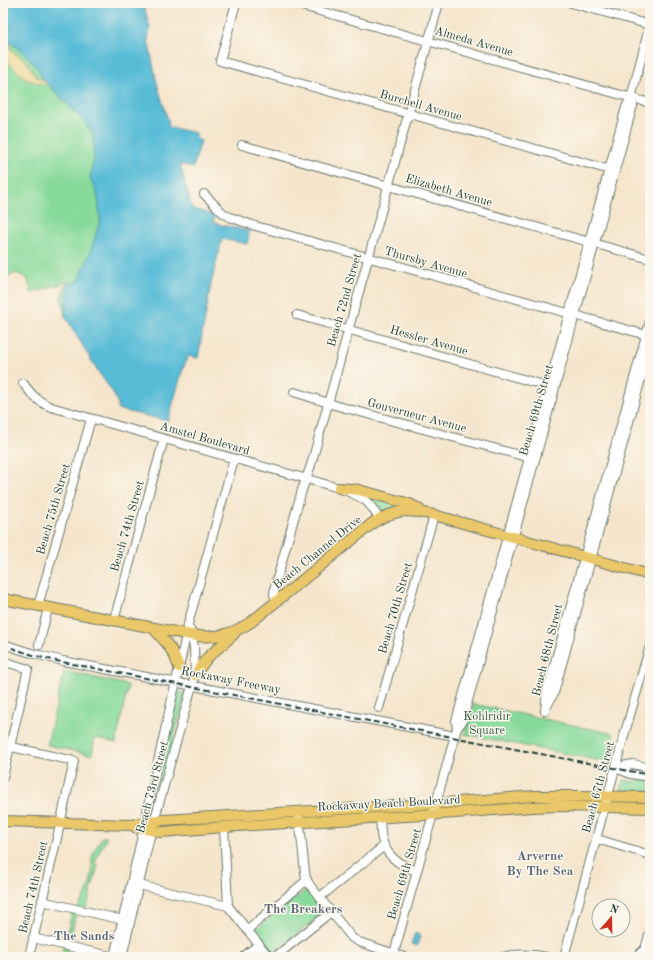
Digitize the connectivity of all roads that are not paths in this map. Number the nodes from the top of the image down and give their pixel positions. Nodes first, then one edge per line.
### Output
1 (236, 3) edge
2 (291, 3) edge
3 (439, 3) edge
4 (571, 3) edge
5 (650, 24) edge
6 (429, 41) junction
7 (632, 98) junction
8 (650, 103) edge
9 (408, 114) junction
10 (242, 145) dead end
11 (612, 170) junction
12 (389, 186) junction
13 (204, 194) dead end
14 (592, 243) junction
15 (369, 258) junction
16 (650, 259) edge
17 (297, 315) dead end
18 (572, 315) junction
19 (650, 321) edge
20 (348, 330) junction
21 (648, 336) edge
22 (650, 346) edge
23 (23, 383) dead end
24 (552, 387) junction
25 (294, 392) dead end
26 (328, 402) junction
27 (91, 419) junction
28 (164, 439) junction
29 (234, 459) junction
30 (532, 459) junction
31 (306, 479) junction
32 (339, 488) junction
33 (429, 513) junction
34 (379, 519) junction
35 (510, 536) junction
36 (588, 557) junction
37 (650, 575) edge
38 (3, 599) edge
39 (276, 602) junction
40 (43, 607) junction
41 (114, 620) junction
42 (152, 628) junction
43 (237, 631) junction
44 (189, 635) junction
45 (3, 644) edge
46 (39, 645) dead end
47 (650, 646) edge
48 (3, 661) edge
49 (179, 667) junction
50 (193, 680) junction
51 (176, 682) junction
52 (380, 708) dead end
53 (455, 736) junction
54 (7, 746) edge
55 (616, 768) junction
56 (650, 768) edge
57 (3, 777) edge
58 (650, 777) edge
59 (608, 796) junction
60 (523, 797) junction
61 (650, 797) edge
62 (436, 803) junction
63 (605, 807) junction
64 (523, 808) junction
65 (650, 808) edge
66 (433, 814) junction
67 (299, 817) junction
68 (380, 817) junction
69 (3, 821) edge
70 (60, 823) junction
71 (149, 826) junction
72 (224, 827) junction
73 (596, 839) junction
74 (384, 846) junction
75 (650, 855) edge
76 (417, 872) junction
77 (307, 880) junction
78 (139, 885) junction
79 (320, 897) junction
80 (42, 901) junction
81 (228, 906) junction
82 (331, 912) junction
83 (123, 920) junction
84 (247, 930) junction
85 (650, 932) edge
86 (33, 938) junction
87 (259, 944) junction
88 (648, 951) edge
89 (394, 955) edge
90 (28, 957) edge
91 (114, 957) edge
92 (122, 957) edge
93 (243, 957) edge
94 (269, 957) edge
95 (275, 957) edge
96 (404, 957) edge
97 (502, 957) edge
98 (547, 957) edge
99 (564, 957) edge
100 (636, 957) edge

1 - 9 street, Burchell Avenue
2 - 6 street, Almeda Avenue
3 - 6 street, Beach 72nd Street
4 - 5 street
5 - 7 street, Beach 69th Street
6 - 7 street, Almeda Avenue
6 - 9 street, Beach 72nd Street
7 - 8 street, Almeda Avenue
7 - 11 street, Beach 69th Street
9 - 11 street, Burchell Avenue
9 - 12 street, Beach 72nd Street
10 - 12 street, Elizabeth Avenue
11 - 14 street, Beach 69th Street
12 - 14 street, Elizabeth Avenue
12 - 15 street, Beach 72nd Street
13 - 15 street, Thursby Avenue
14 - 16 street, Elizabeth Avenue
14 - 18 street, Beach 69th Street
15 - 18 street, Thursby Avenue
15 - 20 street, Beach 72nd Street
17 - 20 street, Hessler Avenue
18 - 21 street, Thursby Avenue
18 - 24 street, Beach 69th Street
19 - 21 street, Beach 68th Street
20 - 24 street, Hessler Avenue
20 - 26 street, Beach 72nd Street
21 - 36 street, Beach 68th Street
22 - 36 street, Beach 68th Street
23 - 27 street, Amstel Boulevard
24 - 30 street, Beach 69th Street
25 - 26 street, Gouverneur Avenue
26 - 30 street, Gouverneur Avenue
26 - 31 street, Beach 72nd Street
27 - 28 street, Amstel Boulevard
27 - 40 street, Beach 75th Street
28 - 29 street, Amstel Boulevard
28 - 41 street, Beach 74th Street
29 - 31 street, Amstel Boulevard
29 - 44 street, Beach 73rd Street
30 - 35 street, Beach 69th Street
31 - 32 street, Amstel Boulevard
31 - 39 street, Beach 72nd Street
32 - 33 main road
32 - 34 street, Amstel Boulevard
33 - 34 main road, Beach Channel Drive
33 - 35 main road, Beach Channel Drive
33 - 52 street, Beach 70th Street
34 - 39 main road, Beach Channel Drive
35 - 36 main road, Beach Channel Drive
35 - 53 street, Beach 69th Street
36 - 36 street, Beach 68th Street
36 - 37 main road, Beach Channel Drive
38 - 40 main road, Beach Channel Drive
39 - 43 main road, Beach Channel Drive
40 - 41 main road, Beach Channel Drive
40 - 46 street, Beach 75th Street
41 - 42 main road, Beach Channel Drive
42 - 44 main road, Beach Channel Drive
42 - 49 main road
43 - 44 main road, Beach Channel Drive
43 - 50 main road
44 - 49 street, Beach 73rd Street
44 - 50 street, Beach 73rd Street
45 - 51 street, Rockaway Freeway
47 - 55 street, Beach 67th Street
48 - 54 street
49 - 51 street, Beach 73rd Street
50 - 51 street, Rockaway Freeway
50 - 53 street, Rockaway Freeway
50 - 71 street, Beach 73rd Street
51 - 71 street, Beach 73rd Street
53 - 62 street, Beach 69th Street
54 - 57 street
54 - 70 street, Beach 74th Street
55 - 56 street
55 - 58 street
55 - 59 street, Beach 67th Street
59 - 60 main road, Rockaway Beach Boulevard
59 - 61 main road, Rockaway Beach Boulevard
59 - 63 street, Beach 67th Street
60 - 62 main road, Rockaway Beach Boulevard
60 - 64 main road
62 - 66 street, Beach 69th Street
62 - 67 main road, Rockaway Beach Boulevard
63 - 64 main road, Rockaway Beach Boulevard
63 - 65 main road, Rockaway Beach Boulevard
63 - 73 street, Beach 67th Street
64 - 66 main road, Rockaway Beach Boulevard
66 - 68 main road, Rockaway Beach Boulevard
66 - 76 street, Beach 69th Street
67 - 68 main road, Rockaway Beach Boulevard
67 - 71 main road, Rockaway Beach Boulevard
67 - 72 main road, Rockaway Beach Boulevard
67 - 77 street
68 - 74 street
69 - 70 main road, Rockaway Beach Boulevard
70 - 71 main road, Rockaway Beach Boulevard
70 - 80 street, Beach 74th Street
71 - 72 main road, Rockaway Beach Boulevard
71 - 78 street, Beach 73rd Street
71 - 83 street, Beach 73rd Street
72 - 81 street
73 - 75 street
73 - 99 street, Beach 67th Street
74 - 76 street
74 - 79 street
76 - 89 street, Beach 69th Street
77 - 79 street
77 - 84 street
78 - 81 street
78 - 92 street, Beach 73rd Street
79 - 82 street
80 - 83 street
80 - 86 street, Beach 74th Street
81 - 84 street
82 - 89 street
82 - 95 street
83 - 91 street, Beach 73rd Street
84 - 87 street
85 - 88 street
86 - 90 street, Beach 74th Street
86 - 91 street
87 - 93 street
87 - 94 street
88 - 100 street
89 - 96 street
97 - 98 street

